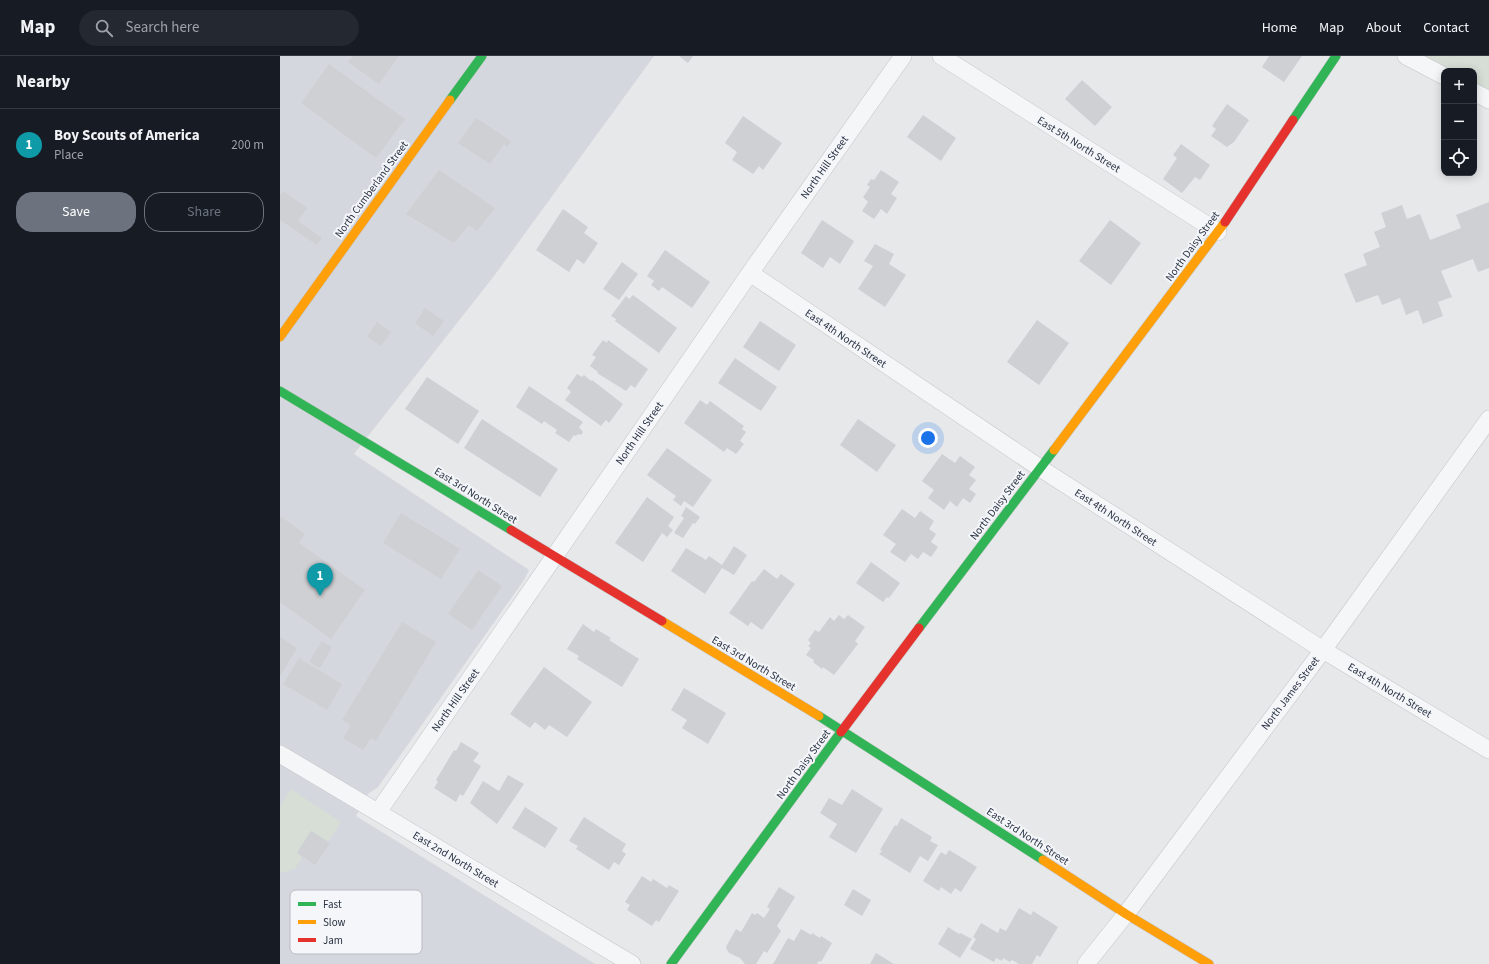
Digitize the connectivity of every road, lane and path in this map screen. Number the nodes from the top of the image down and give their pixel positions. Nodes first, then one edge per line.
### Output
1 (482, 56) edge
2 (903, 56) edge
3 (941, 56) edge
4 (1336, 56) edge
5 (1406, 56) edge
6 (1441, 74) edge
7 (1477, 94) edge
8 (1489, 100) edge
9 (1218, 232) junction
10 (750, 273) junction
11 (280, 337) edge
12 (280, 391) edge
13 (1489, 418) edge
14 (1040, 468) junction
15 (554, 557) junction
16 (1322, 650) junction
17 (843, 730) junction
18 (1489, 750) edge
19 (280, 754) edge
20 (378, 812) junction
21 (1126, 914) junction
22 (632, 964) edge
23 (671, 964) edge
24 (1086, 964) edge
25 (1210, 964) edge

1 - 11 street, North Cumberland Street
2 - 10 street, North Hill Street
3 - 9 street, East 5th North Street
4 - 9 street, North Daisy Street
5 - 6 street
7 - 8 street
9 - 14 street, North Daisy Street
10 - 14 street, East 4th North Street
10 - 15 street, North Hill Street
12 - 15 street, East 3rd North Street
13 - 16 street, North James Street
14 - 16 street, East 4th North Street
14 - 17 street, North Daisy Street
15 - 17 street, East 3rd North Street
15 - 20 street, North Hill Street
16 - 18 street, East 4th North Street
16 - 21 street, North James Street
17 - 21 street, East 3rd North Street
17 - 23 street, North Daisy Street
19 - 20 street, East 2nd North Street
20 - 22 street, East 2nd North Street
21 - 24 street, North James Street
21 - 25 street, East 3rd North Street

